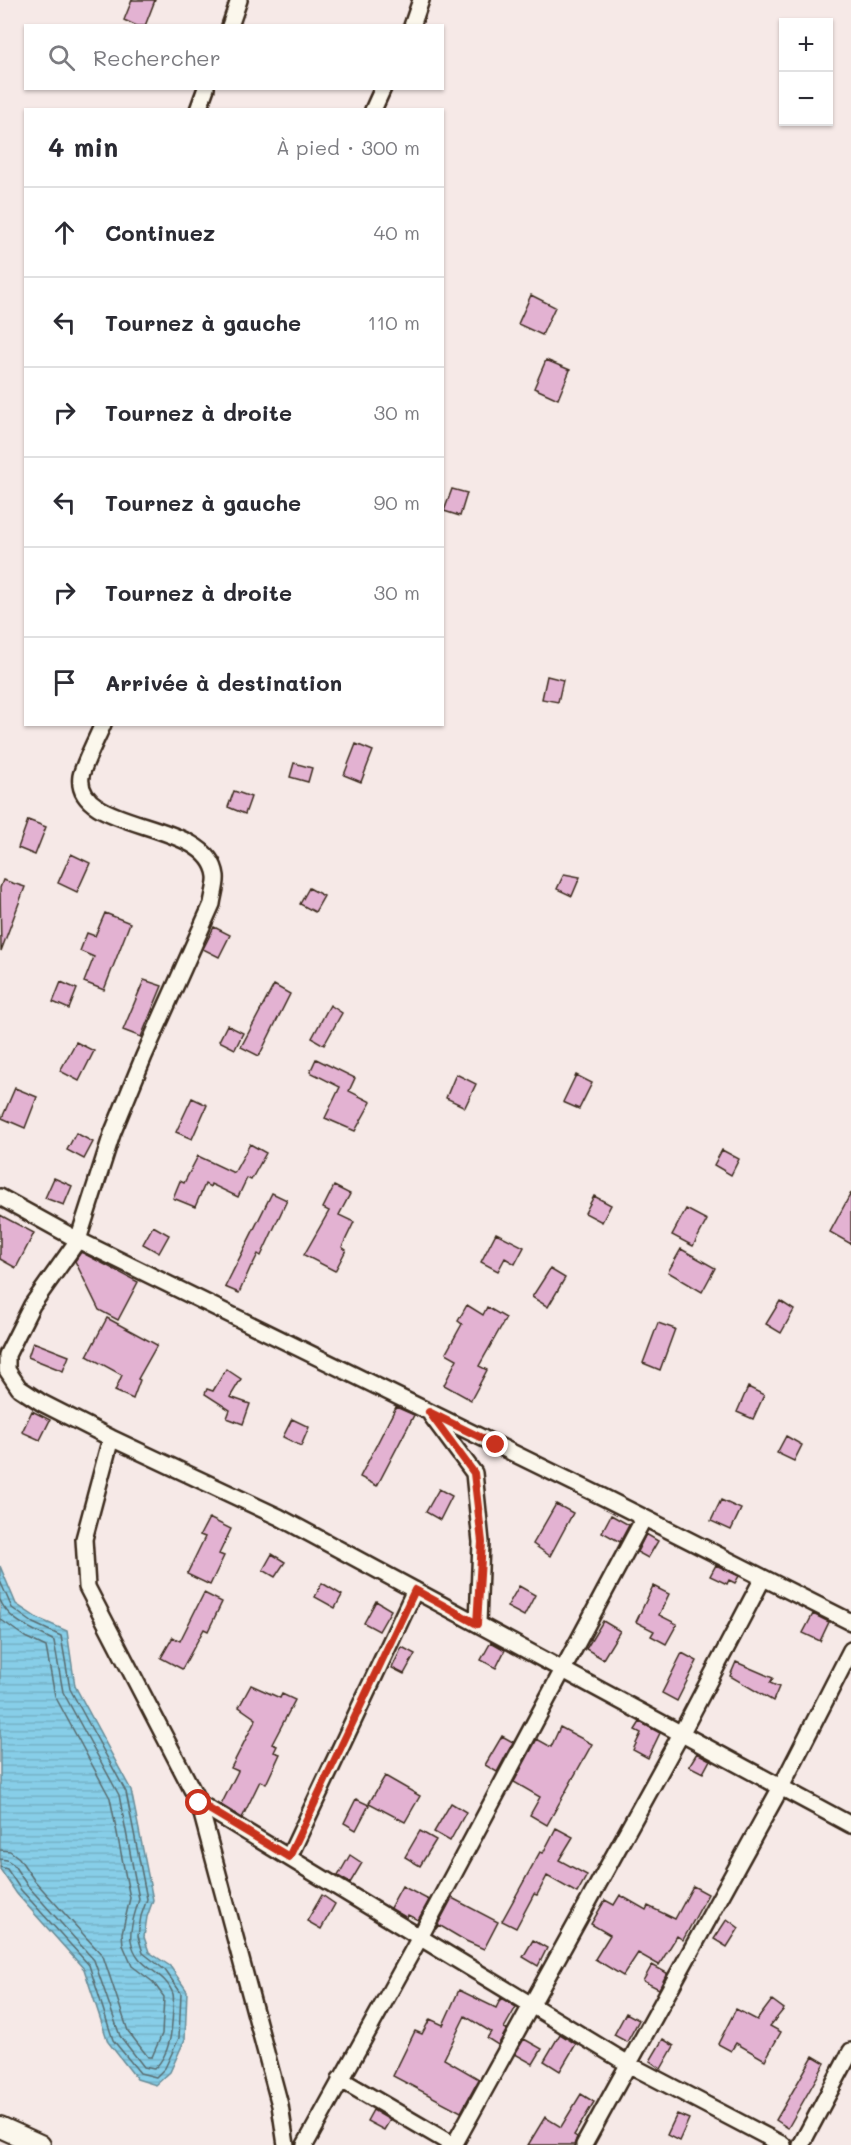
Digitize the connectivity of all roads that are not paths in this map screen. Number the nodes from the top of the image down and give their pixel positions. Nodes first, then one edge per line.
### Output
1 (239, 0) edge
2 (421, 0) edge
3 (231, 24) edge
4 (413, 24) edge
5 (205, 90) edge
6 (382, 90) edge
7 (199, 108) edge
8 (374, 108) edge
9 (102, 726) edge
10 (0, 1197) edge
11 (78, 1240) junction
12 (429, 1412) junction
13 (111, 1438) junction
14 (644, 1518) junction
15 (763, 1578) junction
16 (415, 1590) junction
17 (851, 1622) edge
18 (477, 1624) junction
19 (851, 1650) edge
20 (562, 1670) junction
21 (681, 1734) junction
22 (781, 1787) junction
23 (199, 1803) junction
24 (851, 1825) edge
25 (289, 1857) junction
26 (419, 1939) junction
27 (533, 2005) junction
28 (851, 2051) edge
29 (630, 2065) junction
30 (340, 2079) junction
31 (0, 2127) edge
32 (40, 2145) edge
33 (286, 2145) edge
34 (305, 2145) edge
35 (454, 2145) edge
36 (584, 2145) edge
37 (783, 2145) edge
38 (801, 2145) edge

1 - 3 street
2 - 4 street
5 - 7 street
6 - 8 street
9 - 11 street
10 - 11 street
11 - 12 street
11 - 13 street
12 - 14 street
12 - 18 street
13 - 16 street
13 - 23 street
14 - 15 street
14 - 20 street
15 - 17 street
15 - 21 street
16 - 18 street
16 - 25 street
18 - 20 street
19 - 22 street
20 - 21 street
20 - 26 street
21 - 22 street
21 - 27 street
22 - 24 street
22 - 29 street
23 - 25 street
23 - 33 street
25 - 26 street
26 - 27 street
26 - 30 street
27 - 29 street
27 - 35 street
28 - 38 street
29 - 36 street
29 - 37 street
30 - 34 street
30 - 35 street
31 - 32 street

